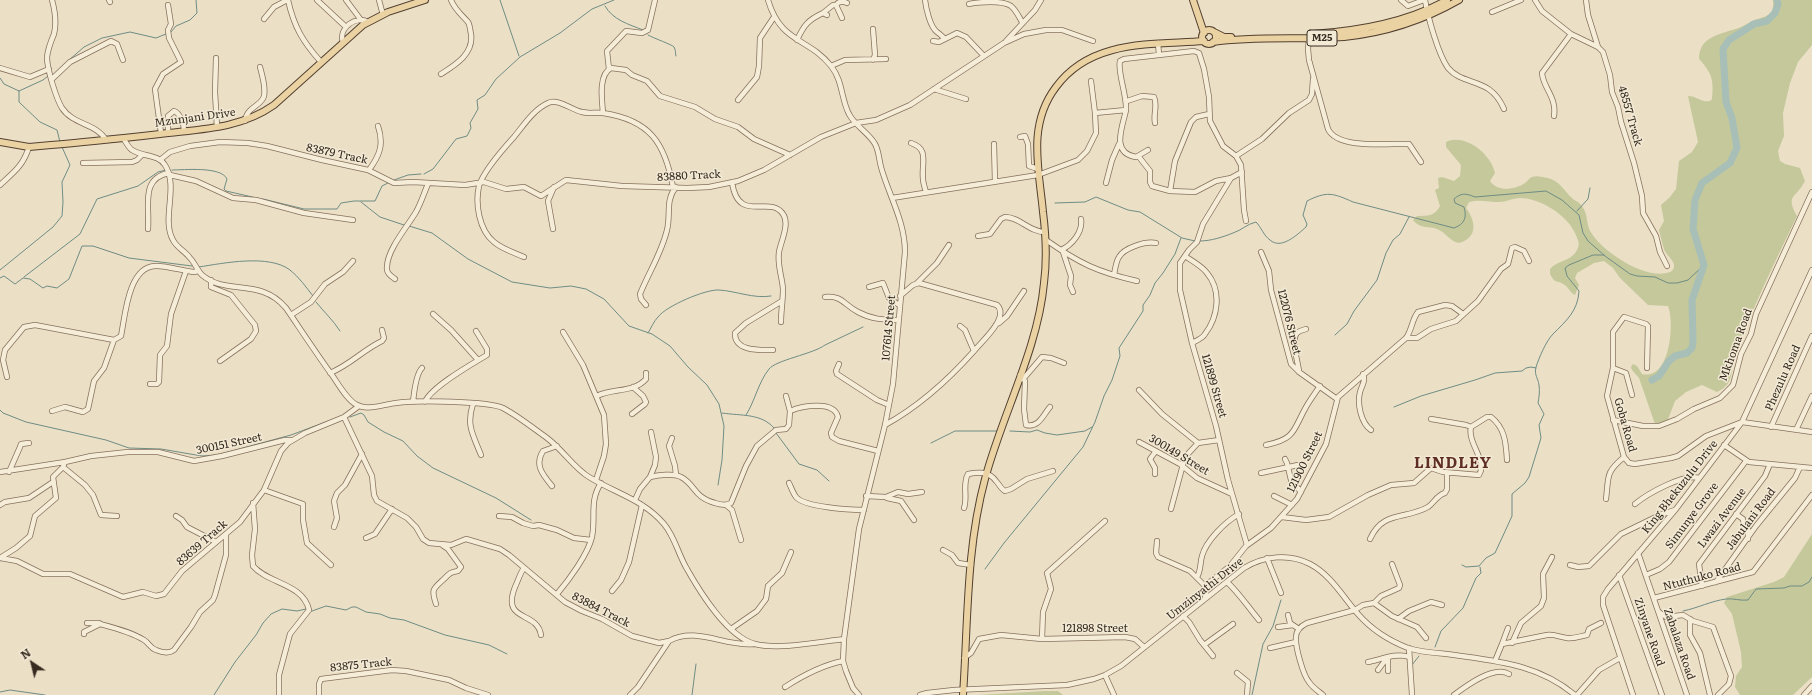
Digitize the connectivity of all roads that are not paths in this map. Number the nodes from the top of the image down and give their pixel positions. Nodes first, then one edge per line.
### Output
1 (52, 0) edge
2 (288, 0) edge
3 (317, 0) edge
4 (346, 0) edge
5 (379, 0) edge
6 (425, 0) edge
7 (451, 0) edge
8 (655, 0) edge
9 (768, 0) edge
10 (925, 0) edge
11 (1041, 0) edge
12 (1193, 0) edge
13 (1401, 0) edge
14 (1425, 0) edge
15 (1447, 0) edge
16 (1458, 0) edge
17 (1521, 0) edge
18 (1535, 0) edge
19 (1586, 0) edge
20 (847, 3) dead end
21 (969, 4) dead end
22 (168, 5) dead end
23 (836, 5) junction
24 (1428, 12) junction
25 (1492, 12) dead end
26 (383, 15) junction
27 (1199, 16) junction
28 (774, 17) junction
29 (842, 18) dead end
30 (264, 19) dead end
31 (365, 21) junction
32 (1022, 22) junction
33 (346, 27) junction
34 (873, 29) dead end
35 (1212, 31) junction
36 (1571, 34) junction
37 (1204, 37) junction
38 (944, 38) junction
39 (1309, 38) junction
40 (797, 40) junction
41 (933, 41) dead end
42 (1094, 41) dead end
43 (343, 42) junction
44 (1213, 42) junction
45 (1004, 43) junction
46 (1158, 43) junction
47 (1598, 47) junction
48 (1159, 55) junction
49 (984, 56) junction
50 (216, 58) dead end
51 (886, 59) dead end
52 (123, 60) dead end
53 (873, 60) junction
54 (321, 62) junction
55 (831, 66) junction
56 (260, 67) dead end
57 (0, 68) edge
58 (49, 69) junction
59 (609, 69) junction
60 (441, 74) dead end
61 (1314, 78) junction
62 (52, 79) junction
63 (1091, 81) dead end
64 (934, 89) junction
65 (966, 99) dead end
66 (738, 100) dead end
67 (1127, 102) junction
68 (1504, 109) dead end
69 (1126, 110) junction
70 (603, 113) junction
71 (1095, 113) junction
72 (1209, 114) junction
73 (1554, 116) dead end
74 (245, 121) junction
75 (856, 123) junction
76 (1155, 123) dead end
77 (378, 126) dead end
78 (217, 127) junction
79 (184, 131) junction
80 (164, 133) junction
81 (1020, 137) dead end
82 (123, 138) junction
83 (106, 140) junction
84 (0, 142) edge
85 (910, 143) dead end
86 (994, 144) dead end
87 (1119, 144) junction
88 (28, 147) junction
89 (1148, 150) dead end
90 (142, 154) junction
91 (790, 155) junction
92 (1236, 156) junction
93 (1138, 157) junction
94 (160, 160) junction
95 (1421, 162) dead end
96 (83, 163) dead end
97 (369, 170) junction
98 (1038, 172) junction
99 (1242, 172) junction
100 (169, 174) junction
101 (1231, 178) junction
102 (732, 182) junction
103 (995, 182) junction
104 (481, 183) junction
105 (1106, 183) dead end
106 (0, 184) edge
107 (428, 184) junction
108 (554, 187) junction
109 (675, 187) junction
110 (1170, 190) junction
111 (926, 192) junction
112 (1812, 192) edge
113 (892, 198) junction
114 (1081, 219) dead end
115 (353, 220) dead end
116 (1246, 221) dead end
117 (148, 229) dead end
118 (553, 229) dead end
119 (1045, 232) junction
120 (978, 236) dead end
121 (1046, 240) junction
122 (1156, 243) dead end
123 (949, 245) dead end
124 (1062, 251) junction
125 (1261, 252) dead end
126 (1185, 256) junction
127 (524, 257) dead end
128 (353, 261) dead end
129 (1529, 261) dead end
130 (1667, 266) dead end
131 (1812, 270) edge
132 (186, 271) junction
133 (198, 271) junction
134 (1114, 275) junction
135 (395, 279) dead end
136 (211, 280) junction
137 (1137, 281) dead end
138 (917, 283) junction
139 (869, 287) dead end
140 (1024, 291) dead end
141 (1073, 292) dead end
142 (900, 296) junction
143 (825, 297) dead end
144 (782, 301) junction
145 (646, 305) dead end
146 (899, 305) junction
147 (433, 314) dead end
148 (1463, 314) junction
149 (291, 315) junction
150 (898, 320) junction
151 (781, 322) dead end
152 (999, 323) junction
153 (960, 326) dead end
154 (1306, 329) dead end
155 (382, 330) dead end
156 (476, 331) dead end
157 (563, 332) dead end
158 (1812, 336) edge
159 (1406, 338) junction
160 (114, 340) junction
161 (1192, 343) junction
162 (773, 350) dead end
163 (974, 351) junction
164 (478, 360) junction
165 (220, 361) dead end
166 (1064, 363) dead end
167 (839, 364) dead end
168 (422, 368) dead end
169 (1613, 368) junction
170 (1647, 368) dead end
171 (1299, 372) junction
172 (330, 373) junction
173 (646, 373) dead end
174 (1363, 374) junction
175 (7, 377) dead end
176 (1022, 377) junction
177 (150, 384) dead end
178 (1320, 386) junction
179 (633, 387) junction
180 (1139, 390) dead end
181 (1632, 395) dead end
182 (597, 396) junction
183 (786, 396) dead end
184 (1812, 396) edge
185 (1337, 399) junction
186 (413, 402) junction
187 (425, 402) junction
188 (473, 404) junction
189 (889, 405) junction
190 (359, 406) junction
191 (1050, 407) dead end
192 (52, 411) dead end
193 (790, 411) junction
194 (632, 414) dead end
195 (344, 417) junction
196 (1431, 419) dead end
197 (1613, 420) junction
198 (1742, 422) junction
199 (885, 425) junction
200 (1471, 427) junction
201 (1771, 427) junction
202 (1371, 430) dead end
203 (1796, 430) junction
204 (651, 432) dead end
205 (1812, 432) edge
206 (672, 438) dead end
207 (291, 440) junction
208 (1219, 440) junction
209 (29, 442) dead end
210 (1139, 442) dead end
211 (1198, 444) junction
212 (1266, 445) dead end
213 (1724, 445) junction
214 (557, 446) junction
215 (878, 450) junction
216 (1156, 451) junction
217 (362, 454) junction
218 (481, 455) dead end
219 (1624, 457) junction
220 (1285, 459) dead end
221 (1508, 460) dead end
222 (1746, 461) junction
223 (1770, 464) junction
224 (64, 465) junction
225 (1298, 465) dead end
226 (1183, 466) junction
227 (1800, 467) junction
228 (1288, 468) junction
229 (1812, 468) edge
230 (1053, 471) dead end
231 (0, 472) edge
232 (9, 472) junction
233 (1261, 473) dead end
234 (1447, 473) junction
235 (987, 474) junction
236 (1155, 474) dead end
237 (676, 475) junction
238 (650, 477) junction
239 (1699, 478) junction
240 (596, 480) junction
241 (53, 482) junction
242 (601, 483) junction
243 (789, 483) dead end
244 (552, 486) dead end
245 (264, 490) junction
246 (922, 492) dead end
247 (1301, 492) junction
248 (1232, 494) junction
249 (1812, 495) edge
250 (866, 496) junction
251 (1274, 496) dead end
252 (886, 497) junction
253 (1606, 499) dead end
254 (635, 500) junction
255 (253, 504) junction
256 (1635, 504) dead end
257 (0, 505) edge
258 (642, 505) junction
259 (726, 505) junction
260 (1292, 505) junction
261 (964, 508) dead end
262 (1171, 509) dead end
263 (1676, 509) junction
264 (392, 510) junction
265 (864, 510) junction
266 (1239, 514) junction
267 (1736, 514) junction
268 (117, 516) dead end
269 (176, 516) dead end
270 (499, 516) dead end
271 (1282, 517) junction
272 (914, 520) dead end
273 (1105, 521) dead end
274 (334, 527) dead end
275 (226, 534) junction
276 (366, 538) dead end
277 (1370, 539) dead end
278 (1748, 539) junction
279 (591, 540) junction
280 (740, 540) dead end
281 (1157, 541) dead end
282 (216, 542) junction
283 (441, 544) junction
284 (1247, 545) junction
285 (943, 550) dead end
286 (791, 552) dead end
287 (1638, 553) junction
288 (1552, 557) dead end
289 (0, 558) edge
290 (1267, 558) junction
291 (1392, 564) dead end
292 (1570, 564) dead end
293 (331, 565) dead end
294 (971, 565) junction
295 (524, 568) junction
296 (1646, 574) junction
297 (1619, 575) junction
298 (1197, 577) junction
299 (1227, 582) junction
300 (1716, 582) junction
301 (1702, 586) junction
302 (1207, 588) junction
303 (612, 591) dead end
304 (1281, 593) dead end
305 (557, 594) junction
306 (1205, 598) junction
307 (1654, 598) junction
308 (1374, 603) junction
309 (436, 604) dead end
310 (1442, 605) dead end
311 (1355, 610) junction
312 (1658, 612) junction
313 (1288, 615) dead end
314 (1183, 616) junction
315 (1398, 619) junction
316 (1690, 619) junction
317 (1259, 620) dead end
318 (87, 622) dead end
319 (1601, 623) dead end
320 (100, 624) junction
321 (1233, 624) dead end
322 (1293, 625) junction
323 (1278, 627) dead end
324 (1508, 628) dead end
325 (731, 629) junction
326 (1299, 629) junction
327 (84, 634) dead end
328 (541, 635) dead end
329 (1426, 638) dead end
330 (844, 639) junction
331 (1042, 639) junction
332 (669, 642) junction
333 (1296, 642) junction
334 (1512, 643) junction
335 (755, 644) junction
336 (1502, 644) junction
337 (1204, 645) junction
338 (1144, 648) junction
339 (1270, 648) dead end
340 (1409, 648) junction
341 (1213, 656) dead end
342 (1388, 657) junction
343 (1409, 657) junction
344 (964, 658) junction
345 (1620, 658) junction
346 (843, 661) junction
347 (1495, 661) junction
348 (1368, 662) dead end
349 (1378, 670) dead end
350 (1388, 671) dead end
351 (1237, 673) dead end
352 (1509, 674) dead end
353 (1106, 675) junction
354 (1812, 686) edge
355 (785, 687) dead end
356 (963, 692) edge
357 (279, 695) edge
358 (319, 695) edge
359 (488, 695) edge
360 (630, 695) edge
361 (859, 695) edge
362 (920, 695) edge
363 (1114, 695) edge
364 (1247, 695) edge
365 (1323, 695) edge
366 (1412, 695) edge
367 (1454, 695) edge
368 (1576, 695) edge
369 (1633, 695) edge
370 (1662, 695) edge
371 (1687, 695) edge
372 (1710, 695) edge
373 (1718, 695) edge
374 (1804, 695) edge

1 - 58 street
2 - 30 street
2 - 54 street
3 - 33 street
4 - 31 street
5 - 26 street
6 - 26 main road, Mzunjani Drive
7 - 60 street
8 - 59 street
9 - 28 street, 107614 Street
10 - 38 street
11 - 32 street
12 - 27 main road
13 - 14 street
14 - 24 street
15 - 24 main road, M25
16 - 24 main road, M25
17 - 25 street
18 - 36 street
19 - 47 street, 48557 Track
20 - 23 street
21 - 32 street
22 - 80 street
23 - 29 street
23 - 40 street
24 - 35 main road, M25
24 - 39 main road, M25
24 - 68 street
26 - 31 main road, Mzunjani Drive
27 - 35 main road
27 - 37 main road
28 - 40 street, 107614 Street
28 - 66 street
31 - 33 street
31 - 43 main road, Mzunjani Drive
32 - 45 street
33 - 43 street
34 - 53 street
35 - 37 main road, M25
35 - 44 main road
36 - 47 street
36 - 73 street
37 - 44 main road, M25
37 - 46 main road, M25
38 - 41 street
38 - 49 street
39 - 44 main road, M25
39 - 61 street
40 - 55 street, 107614 Street
42 - 45 street
43 - 54 main road, Mzunjani Drive
45 - 49 street, 83880 Track
46 - 48 street
46 - 98 main road, M25
47 - 130 street, 48557 Track
48 - 67 street
48 - 72 street
49 - 64 street, 83880 Track
50 - 78 street
51 - 53 street
52 - 62 street
53 - 55 street
54 - 74 main road, Mzunjani Drive
55 - 75 street, 107614 Street
56 - 74 street
57 - 58 street
58 - 62 street
59 - 70 street
59 - 91 street
61 - 92 street
61 - 95 street
62 - 83 street
63 - 71 street
64 - 65 street
64 - 75 street, 83880 Track
67 - 69 street
67 - 76 street
69 - 71 street
69 - 87 street
70 - 104 street
70 - 109 street
71 - 98 street
72 - 92 street
72 - 110 street
74 - 78 main road, Mzunjani Drive
75 - 91 street, 83880 Track
75 - 113 street, 107614 Street
77 - 97 street
78 - 79 main road, Mzunjani Drive
79 - 80 main road, Mzunjani Drive
79 - 80 street
80 - 82 main road, Mzunjani Drive
81 - 98 street
82 - 83 main road, Mzunjani Drive
82 - 90 street
83 - 88 main road, Mzunjani Drive
84 - 88 main road, Mzunjani Drive
85 - 111 street
86 - 103 street
87 - 93 street
87 - 105 street
88 - 106 street
89 - 93 street
90 - 94 street
90 - 96 street
91 - 102 street, 83880 Track
92 - 99 street
93 - 110 street
94 - 97 street, 83879 Track
94 - 100 street
97 - 107 street, 83879 Track
98 - 103 street
98 - 119 main road, M25
99 - 101 street
99 - 116 street
100 - 115 street
100 - 117 street
100 - 133 street
101 - 110 street
101 - 126 street, 121899 Street
102 - 109 street, 83880 Track
102 - 144 street
103 - 111 street
104 - 107 street, 83879 Track
104 - 108 street, 83879 Track
104 - 127 street
107 - 135 street
108 - 109 street, 83880 Track
108 - 118 street
109 - 145 street
111 - 113 street
112 - 197 street, Mkhoma Road
113 - 142 street, 107614 Street
114 - 124 street
119 - 120 street
119 - 121 main road, M25
121 - 124 street
121 - 176 main road, M25
122 - 134 street
123 - 138 street
124 - 134 street
124 - 141 street
125 - 171 street, 122076 Street
126 - 161 street, 121899 Street
126 - 161 street
128 - 149 street
129 - 148 street
131 - 198 street, King Bhekuzulu Drive
132 - 133 street
132 - 160 street
132 - 177 street
133 - 136 street
134 - 137 street
136 - 149 street
136 - 165 street
138 - 142 street
138 - 152 street
139 - 146 street
140 - 152 street
142 - 146 street, 107614 Street
143 - 150 street
144 - 151 street
144 - 162 street
146 - 150 street, 107614 Street
147 - 164 street
148 - 159 street
148 - 159 street
149 - 172 street
150 - 189 street, 107614 Street
152 - 163 street
153 - 163 street
154 - 171 street
155 - 172 street
156 - 164 street
157 - 182 street
158 - 201 street, Phezulu Road
159 - 174 street
160 - 175 street
160 - 192 street
161 - 208 street, 121899 Street
163 - 199 street
164 - 187 street
166 - 176 street
167 - 189 street
168 - 186 street
169 - 170 street, Goba Road
169 - 181 street
169 - 197 street, Goba Road
171 - 178 street, 122076 Street
172 - 190 street
173 - 179 street
174 - 185 street
174 - 202 street
176 - 191 street
176 - 235 main road, M25
178 - 185 street, 122076 Street
178 - 212 street
179 - 182 street
179 - 194 street
180 - 211 street
182 - 240 street
183 - 193 street
184 - 203 street
185 - 247 street, 121900 Street
186 - 187 street
186 - 190 street
187 - 188 street
188 - 214 street
188 - 218 street
189 - 199 street, 107614 Street
190 - 195 street, 300151 Street
193 - 215 street
193 - 259 street
195 - 207 street, 300151 Street
195 - 217 street
196 - 200 street
197 - 219 street, Goba Road
198 - 201 street
198 - 213 street, King Bhekuzulu Drive
198 - 219 street, Goba Road
199 - 215 street, 107614 Street
200 - 221 street
200 - 234 street
201 - 203 street
203 - 205 street
204 - 238 street
206 - 237 street
207 - 224 street, 300151 Street
207 - 245 street, 83639 Track
208 - 211 street
208 - 248 street, 121899 Street
209 - 232 street
210 - 216 street, 300149 Street
211 - 226 street
213 - 222 street
213 - 239 street, King Bhekuzulu Drive
214 - 240 street
214 - 244 street
215 - 250 street, 107614 Street
216 - 226 street, 300149 Street
216 - 236 street
217 - 264 street
217 - 274 street
219 - 253 street
220 - 228 street
222 - 223 street
222 - 296 street, Simunye Grove
223 - 227 street
223 - 267 street, Lwazi Avenue
224 - 232 street, 300151 Street
224 - 241 street
224 - 268 street
225 - 228 street
226 - 248 street, 300149 Street
226 - 262 street
227 - 229 street
227 - 278 street, Jabulani Road
228 - 233 street
228 - 247 street
230 - 235 street
231 - 232 street, 300151 Street
234 - 271 street
234 - 277 street
235 - 261 street
235 - 294 main road, M25
237 - 238 street
237 - 259 street
238 - 254 street
239 - 256 street
239 - 263 street, King Bhekuzulu Drive
240 - 242 street
241 - 257 street
241 - 289 street
242 - 254 street
242 - 279 street
243 - 265 street
245 - 255 street, 83639 Track
245 - 293 street
246 - 252 street
247 - 260 street, 121900 Street
248 - 266 street, 121899 Street
249 - 300 street, Ntuthuko Road
250 - 252 street
250 - 265 street, 107614 Street
251 - 260 street
252 - 272 street
254 - 258 street
255 - 275 street, 83639 Track
255 - 357 street
258 - 303 street
258 - 325 street
259 - 280 street
260 - 271 street, 121900 Street
263 - 287 street, King Bhekuzulu Drive
263 - 292 street
264 - 276 street
264 - 283 street
265 - 330 street, 107614 Street
266 - 284 street, 121899 Street
266 - 298 street
267 - 278 street
267 - 301 street, Lwazi Avenue
269 - 282 street
270 - 279 street
271 - 284 street, 121900 Street
273 - 331 street
275 - 282 street, 83639 Track
275 - 320 street
278 - 300 street, Jabulani Road
279 - 305 street
281 - 298 street
282 - 289 street, 83639 Track
283 - 295 street, 83884 Track
283 - 309 street
284 - 302 street, 121900 Street
285 - 294 street
286 - 325 street
287 - 296 street, Zabalaza Road
287 - 297 street, King Bhekuzulu Drive
288 - 334 street
290 - 299 street, Umzinyathi Drive
290 - 304 street
290 - 311 street, Umzinyathi Drive
291 - 308 street
294 - 344 main road, M25
295 - 305 street, 83884 Track
295 - 328 street
296 - 307 street, Zabalaza Road
297 - 345 street, King Bhekuzulu Drive
297 - 370 street, Zinyane Road
298 - 302 street
299 - 306 street, Umzinyathi Drive
299 - 317 street
300 - 301 street, Ntuthuko Road
301 - 307 street, Ntuthuko Road
302 - 306 street
305 - 332 street, 83884 Track
306 - 314 street, Umzinyathi Drive
307 - 312 street, Zabalaza Road
308 - 311 street
308 - 315 street
310 - 315 street
311 - 326 street
311 - 340 street, Umzinyathi Drive
312 - 316 street
312 - 371 street, Zabalaza Road
313 - 322 street
314 - 337 street
314 - 338 street, Umzinyathi Drive
315 - 329 street
316 - 372 street
316 - 373 street
318 - 320 street
319 - 334 street
320 - 327 street
321 - 337 street
322 - 323 street
322 - 326 street
324 - 336 street
325 - 335 street
326 - 333 street
330 - 335 street
330 - 346 street, 107614 Street
331 - 338 street, 121898 Street
331 - 344 street, 121898 Street
332 - 335 street
332 - 360 street
333 - 339 street
333 - 365 street
334 - 336 street
336 - 347 street
337 - 341 street
338 - 353 street, Umzinyathi Drive
340 - 343 street
340 - 347 street, Umzinyathi Drive
342 - 343 street
342 - 348 street
342 - 349 street
342 - 350 street
343 - 366 street
344 - 356 main road, M25
345 - 368 street
345 - 369 street
346 - 355 street
346 - 361 street, 107614 Street
347 - 368 street, Umzinyathi Drive
351 - 364 street
352 - 367 street
353 - 356 street, Umzinyathi Drive
353 - 363 street
354 - 374 street
356 - 362 street, Umzinyathi Drive
358 - 359 street, 83875 Track

